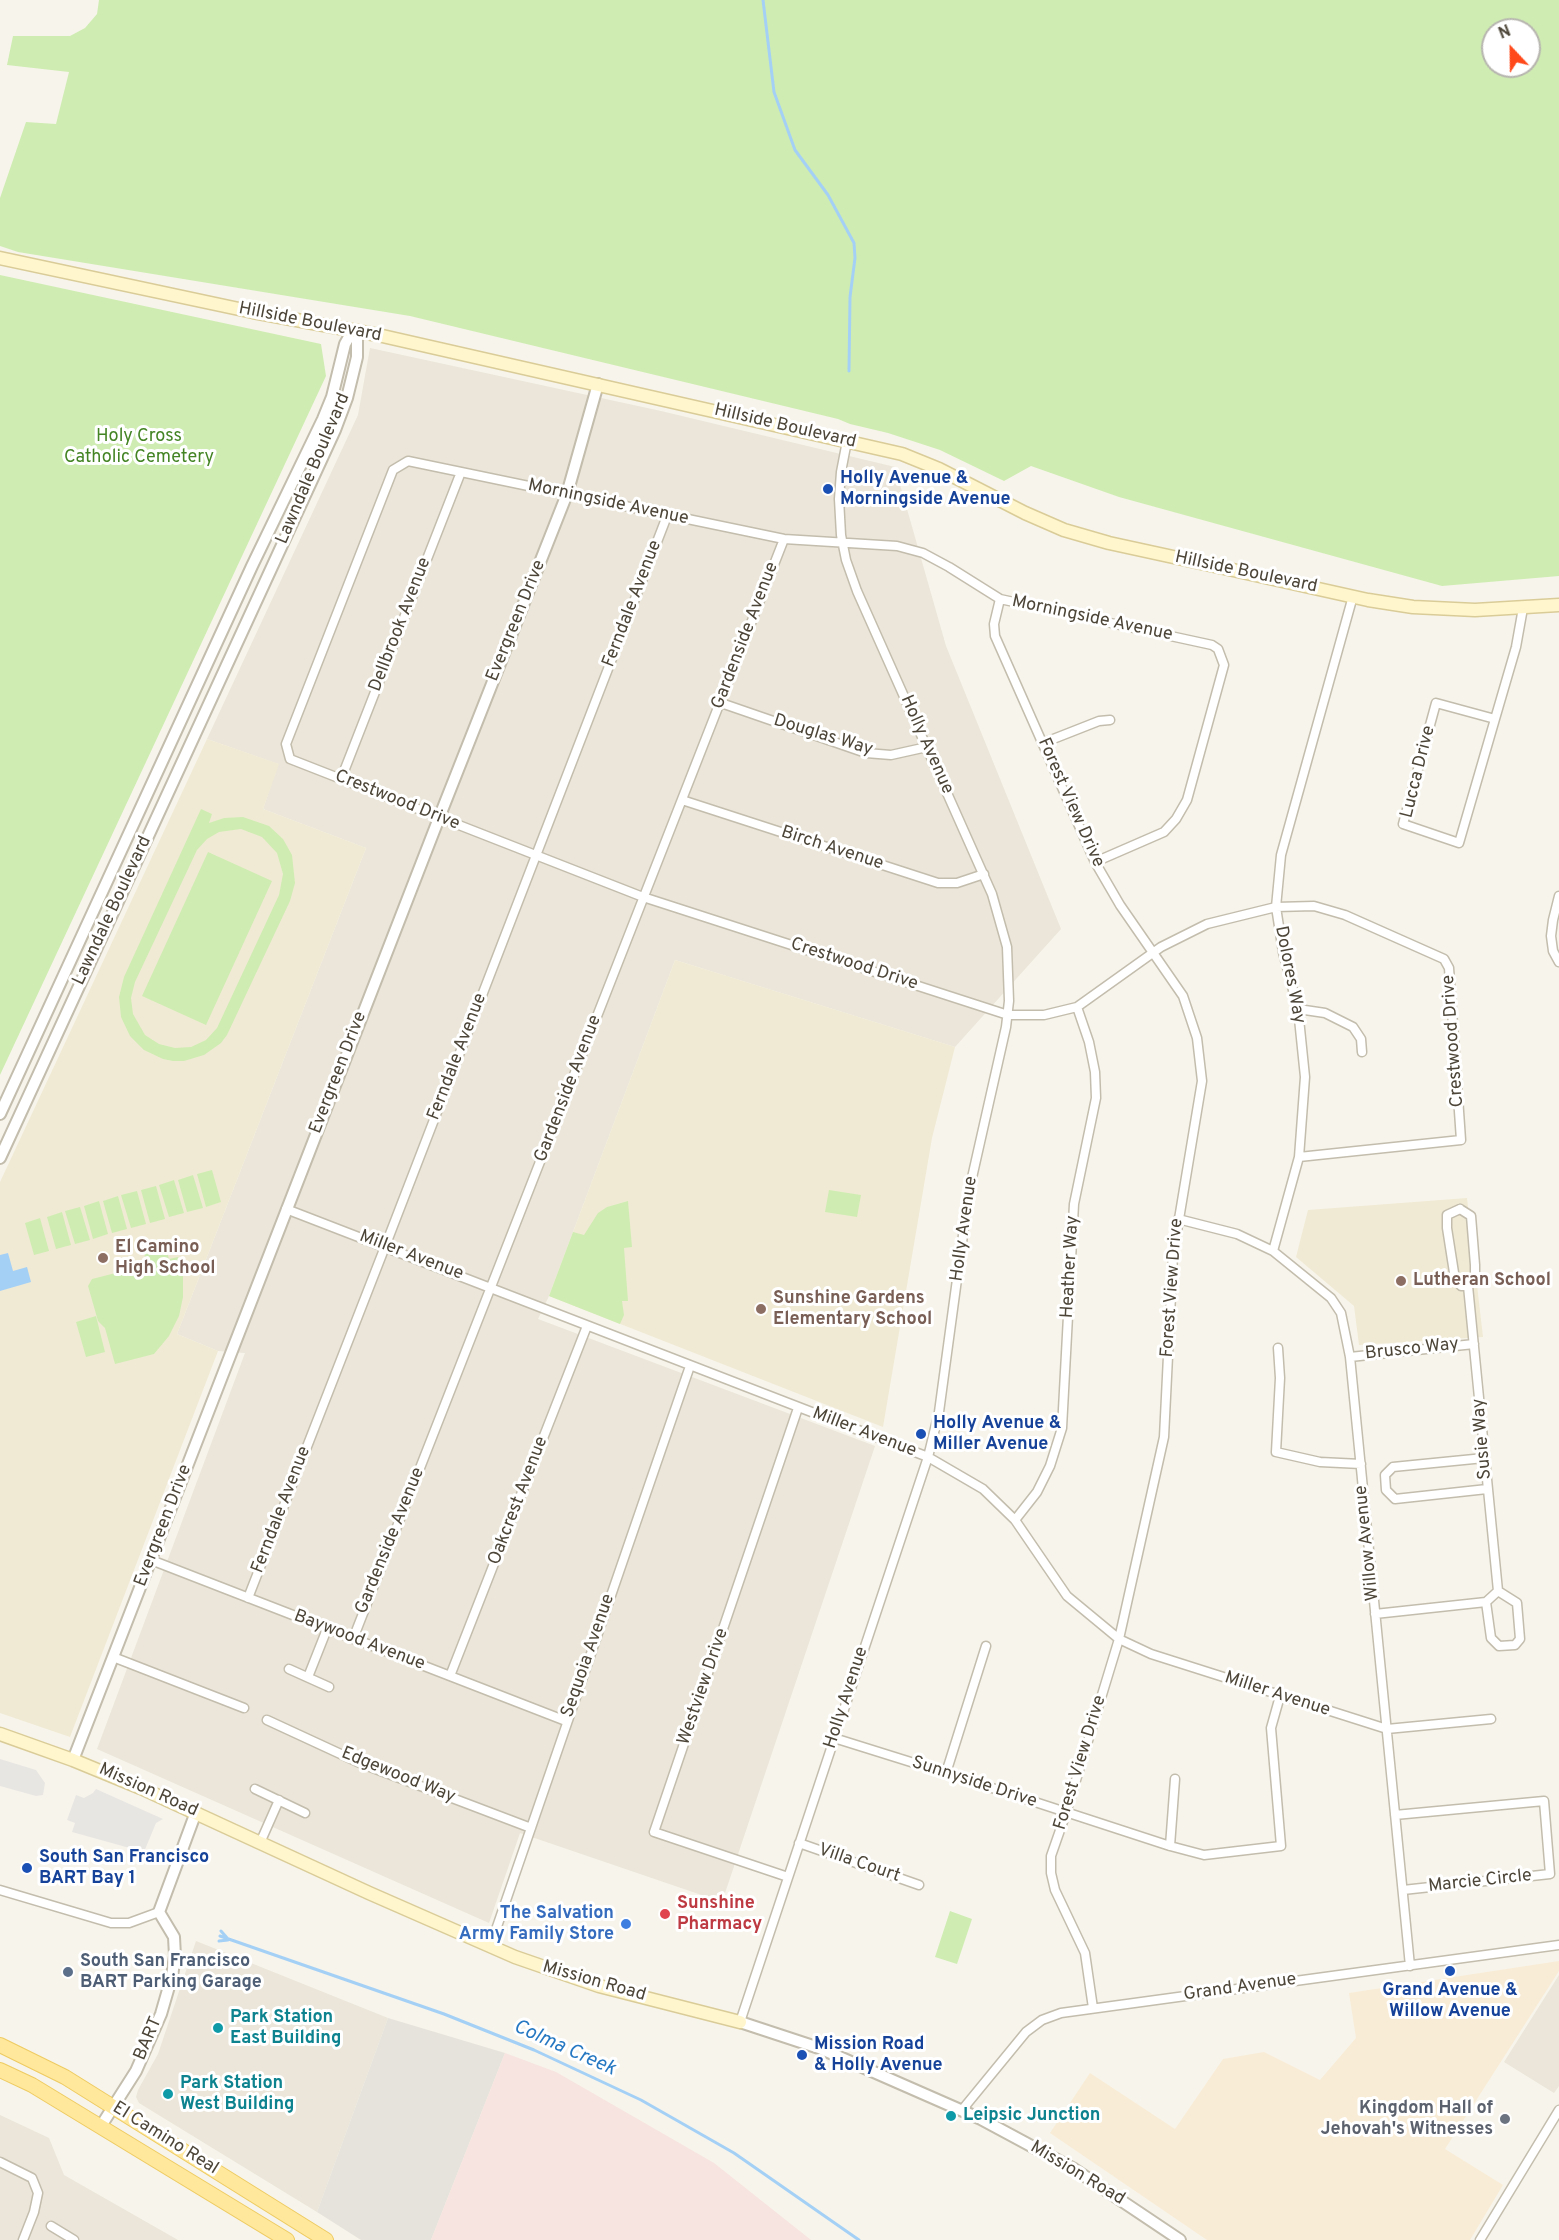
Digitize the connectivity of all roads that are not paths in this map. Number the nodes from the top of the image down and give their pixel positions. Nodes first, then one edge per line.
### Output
1 (0, 258) edge
2 (353, 330) junction
3 (598, 384) junction
4 (847, 441) junction
5 (461, 472) junction
6 (567, 494) junction
7 (667, 516) junction
8 (784, 539) junction
9 (842, 542) junction
10 (1353, 596) junction
11 (1000, 600) junction
12 (1559, 605) edge
13 (1523, 608) junction
14 (721, 703) junction
15 (1495, 719) junction
16 (1110, 720) dead end
17 (1043, 743) junction
18 (927, 747) junction
19 (341, 779) junction
20 (682, 800) junction
21 (439, 818) junction
22 (536, 855) junction
23 (1095, 862) junction
24 (984, 874) junction
25 (1559, 896) edge
26 (643, 897) junction
27 (1276, 907) junction
28 (1152, 951) junction
29 (1559, 962) edge
30 (1077, 1006) junction
31 (1298, 1009) junction
32 (1008, 1015) junction
33 (1362, 1053) dead end
34 (0, 1114) edge
35 (1299, 1157) junction
36 (0, 1158) edge
37 (286, 1209) junction
38 (1178, 1219) junction
39 (385, 1247) junction
40 (1273, 1251) junction
41 (1468, 1286) junction
42 (492, 1287) junction
43 (587, 1326) junction
44 (1474, 1344) junction
45 (1278, 1348) dead end
46 (1350, 1357) junction
47 (690, 1366) junction
48 (798, 1408) junction
49 (928, 1457) junction
50 (1484, 1458) junction
51 (1361, 1464) junction
52 (1487, 1489) junction
53 (1015, 1520) junction
54 (151, 1560) junction
55 (1498, 1591) junction
56 (248, 1598) junction
57 (1486, 1602) junction
58 (1376, 1614) junction
59 (327, 1629) junction
60 (353, 1639) junction
61 (1119, 1639) junction
62 (986, 1646) dead end
63 (113, 1657) junction
64 (289, 1669) dead end
65 (450, 1676) junction
66 (308, 1677) junction
67 (328, 1687) dead end
68 (1280, 1696) junction
69 (244, 1708) dead end
70 (1491, 1719) dead end
71 (267, 1720) dead end
72 (566, 1721) junction
73 (1387, 1729) junction
74 (0, 1734) edge
75 (834, 1738) junction
76 (73, 1760) junction
77 (946, 1773) junction
78 (1175, 1779) dead end
79 (255, 1789) dead end
80 (279, 1800) junction
81 (196, 1812) junction
82 (305, 1813) dead end
83 (1066, 1813) junction
84 (1395, 1815) junction
85 (531, 1828) junction
86 (260, 1842) junction
87 (799, 1844) junction
88 (1170, 1846) junction
89 (788, 1876) junction
90 (919, 1885) dead end
91 (0, 1890) edge
92 (1403, 1890) junction
93 (159, 1912) junction
94 (1559, 1945) edge
95 (490, 1947) junction
96 (1410, 1966) junction
97 (1093, 2008) junction
98 (740, 2022) junction
99 (0, 2045) edge
100 (0, 2070) edge
101 (114, 2107) junction
102 (962, 2110) junction
103 (1559, 2110) edge
104 (101, 2126) junction
105 (0, 2162) edge
106 (51, 2226) dead end
107 (23, 2240) edge
108 (74, 2240) edge
109 (287, 2240) edge
110 (326, 2240) edge
111 (1180, 2240) edge
112 (1480, 2240) edge

1 - 2 main road, Hillside Boulevard
2 - 3 main road, Hillside Boulevard
2 - 34 street, Lawndale Boulevard
2 - 36 street, Lawndale Boulevard
3 - 4 main road, Hillside Boulevard
3 - 6 street, Evergreen Drive
4 - 9 street, Holly Avenue
4 - 10 main road, Hillside Boulevard
5 - 6 street, Morningside Avenue
5 - 19 street, Dellbrook Avenue
5 - 19 street, Crestwood Drive
6 - 7 street, Morningside Avenue
6 - 21 street, Evergreen Drive
7 - 8 street, Morningside Avenue
7 - 22 street, Ferndale Avenue
8 - 9 street, Morningside Avenue
8 - 14 street, Gardenside Avenue
9 - 11 street, Morningside Avenue
9 - 18 street, Holly Avenue
10 - 13 main road, Hillside Boulevard
10 - 27 street, Dolores Way
11 - 17 street, Forest View Drive
11 - 23 street, Morningside Avenue
12 - 13 main road, Hillside Boulevard
13 - 15 street, Lucca Drive
14 - 18 street, Douglas Way
14 - 20 street, Gardenside Avenue
15 - 15 street, Lucca Drive
16 - 17 street
17 - 23 street, Forest View Drive
18 - 24 street, Holly Avenue
19 - 21 street, Crestwood Drive
20 - 24 street, Birch Avenue
20 - 26 street, Gardenside Avenue
21 - 22 street, Crestwood Drive
21 - 37 street, Evergreen Drive
22 - 26 street, Crestwood Drive
22 - 39 street, Ferndale Avenue
23 - 28 street, Forest View Drive
24 - 32 street, Holly Avenue
25 - 29 street
26 - 32 street, Crestwood Drive
26 - 42 street, Gardenside Avenue
27 - 28 street, Crestwood Drive
27 - 31 street, Dolores Way
27 - 35 street, Crestwood Drive
28 - 30 street, Crestwood Drive
28 - 38 street, Forest View Drive
30 - 32 street, Crestwood Drive
30 - 53 street, Heather Way
31 - 33 street
31 - 35 street, Dolores Way
32 - 49 street, Holly Avenue
35 - 40 street, Dolores Way
37 - 39 street, Miller Avenue
37 - 54 street, Evergreen Drive
38 - 40 street, Willow Avenue
38 - 61 street, Forest View Drive
39 - 42 street, Miller Avenue
39 - 56 street, Ferndale Avenue
40 - 46 street, Willow Avenue
41 - 41 street, Susie Way
41 - 44 street, Susie Way
42 - 43 street, Miller Avenue
42 - 60 street, Gardenside Avenue
43 - 47 street, Miller Avenue
43 - 65 street, Oakcrest Avenue
44 - 46 street, Brusco Way
44 - 50 street, Susie Way
45 - 51 street
46 - 51 street, Willow Avenue
47 - 48 street, Miller Avenue
47 - 72 street, Sequoia Avenue
48 - 49 street, Miller Avenue
48 - 89 street, Westview Drive
49 - 53 street, Miller Avenue
49 - 75 street, Holly Avenue
50 - 52 street, Susie Way
50 - 52 street
51 - 58 street, Willow Avenue
52 - 55 street, Susie Way
53 - 61 street, Miller Avenue
54 - 56 street, Baywood Avenue
54 - 63 street, Evergreen Drive
55 - 57 street
55 - 57 street
56 - 59 street, Baywood Avenue
57 - 58 street
58 - 73 street, Willow Avenue
59 - 60 street, Baywood Avenue
59 - 66 street
60 - 65 street, Baywood Avenue
61 - 68 street, Miller Avenue
61 - 83 street, Forest View Drive
62 - 77 street
63 - 69 street
63 - 76 street, Evergreen Drive
64 - 66 street
65 - 72 street, Baywood Avenue
66 - 67 street
68 - 73 street, Miller Avenue
68 - 88 street, Sunnyside Drive
70 - 73 street
71 - 85 street, Edgewood Way
72 - 85 street, Sequoia Avenue
73 - 84 street, Willow Avenue
74 - 76 main road, Mission Road
75 - 77 street, Sunnyside Drive
75 - 87 street, Holly Avenue
76 - 81 main road, Mission Road
77 - 83 street, Sunnyside Drive
78 - 88 street
79 - 80 street
80 - 82 street
80 - 86 street
81 - 86 main road, Mission Road
81 - 93 street
83 - 88 street, Sunnyside Drive
83 - 97 street, Forest View Drive
84 - 92 street, Willow Avenue
84 - 92 street, Marcie Circle
85 - 95 street, Sequoia Avenue
86 - 95 main road, Mission Road
87 - 89 street, Holly Avenue
87 - 90 street, Villa Court
89 - 98 street, Holly Avenue
91 - 93 street
92 - 96 street, Willow Avenue
93 - 101 street, BART
94 - 96 street, Grand Avenue
95 - 98 main road, Mission Road
96 - 97 street, Grand Avenue
97 - 102 street, Grand Avenue
98 - 102 street, Mission Road
99 - 101 main road, El Camino Real
100 - 104 main road, El Camino Real
101 - 104 street, BART
101 - 110 main road, El Camino Real
102 - 111 street, Mission Road
103 - 112 street
104 - 109 main road, El Camino Real
105 - 107 street
106 - 108 street

